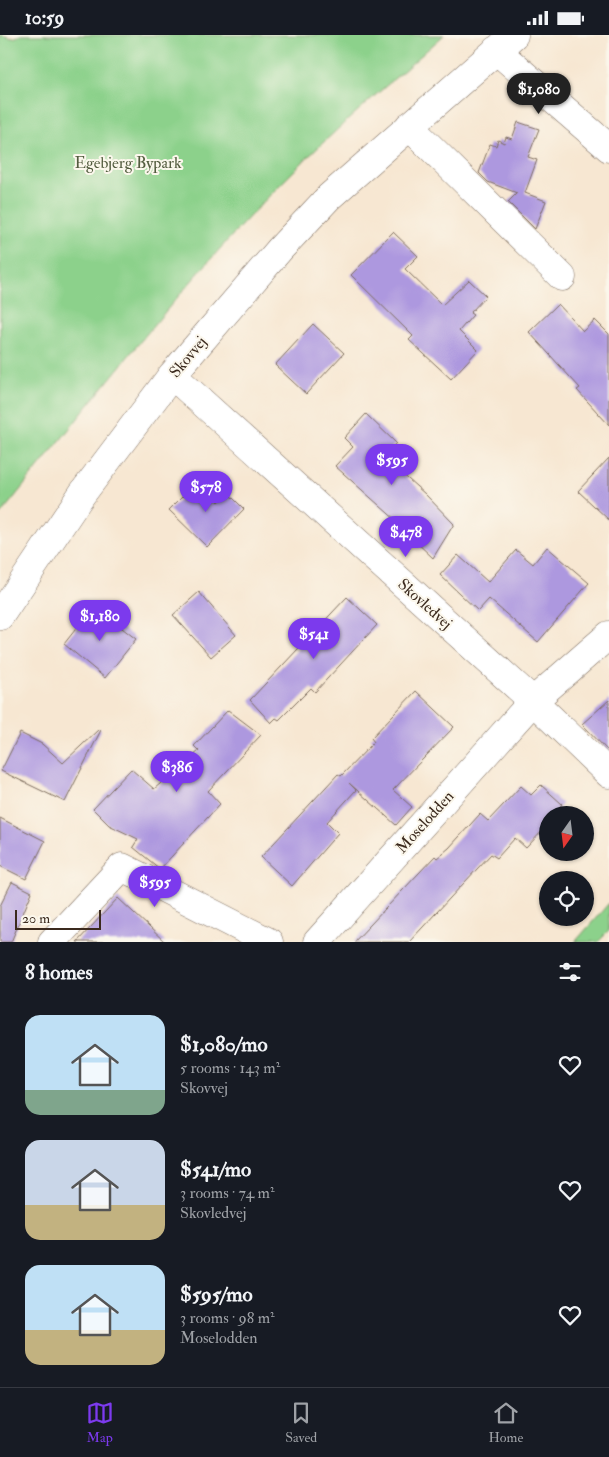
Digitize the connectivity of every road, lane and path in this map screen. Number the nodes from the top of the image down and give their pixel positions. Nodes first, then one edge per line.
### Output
1 (505, 43) edge
2 (409, 126) junction
3 (609, 148) edge
4 (562, 277) dead end
5 (172, 375) junction
6 (0, 616) edge
7 (609, 635) edge
8 (533, 701) junction
9 (609, 774) edge
10 (52, 942) edge
11 (270, 942) edge
12 (317, 942) edge

1 - 2 street, Skovvej
1 - 3 street, Skovvej
2 - 4 street
2 - 5 street, Skovvej
5 - 6 street, Skovvej
5 - 8 street, Skovledvej
7 - 8 street, Moselodden
8 - 9 street, Skovledvej
8 - 12 street, Moselodden
10 - 11 street

